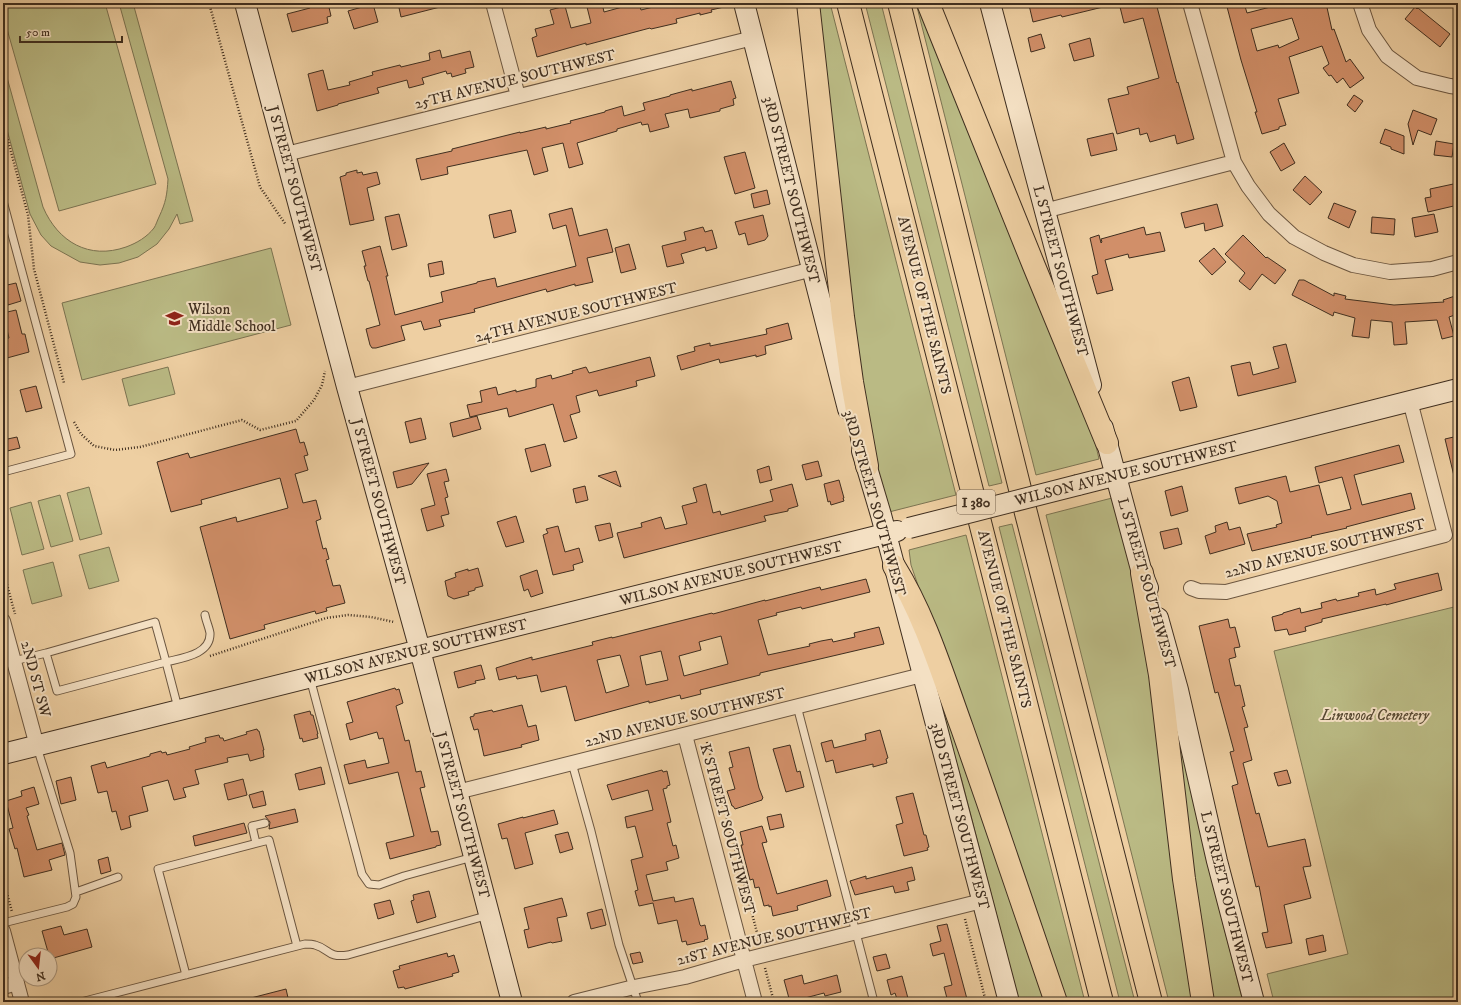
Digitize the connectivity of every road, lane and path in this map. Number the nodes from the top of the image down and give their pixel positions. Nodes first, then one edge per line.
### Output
1 (209, 3) edge
2 (245, 3) edge
3 (493, 3) edge
4 (744, 3) edge
5 (808, 3) edge
6 (848, 3) edge
7 (899, 3) edge
8 (928, 3) edge
9 (990, 3) edge
10 (1190, 3) edge
11 (1360, 3) edge
12 (754, 38) junction
13 (1458, 87) edge
14 (518, 96) junction
15 (3, 122) edge
16 (286, 154) junction
17 (1234, 162) junction
18 (3, 201) edge
19 (1044, 210) junction
20 (286, 226) dead end
21 (1458, 262) edge
22 (813, 269) junction
23 (325, 368) dead end
24 (64, 385) dead end
25 (347, 387) junction
26 (1458, 389) edge
27 (1410, 401) junction
28 (72, 416) dead end
29 (1107, 442) junction
30 (867, 466) junction
31 (3, 472) edge
32 (1116, 476) junction
33 (885, 534) junction
34 (894, 566) junction
35 (1142, 573) junction
36 (1191, 588) dead end
37 (205, 615) dead end
38 (3, 621) edge
39 (394, 622) dead end
40 (420, 650) junction
41 (46, 653) junction
42 (203, 659) dead end
43 (14, 661) junction
44 (166, 662) junction
45 (922, 675) junction
46 (310, 678) junction
47 (797, 706) junction
48 (179, 710) junction
49 (704, 730) junction
50 (685, 735) junction
51 (37, 746) junction
52 (3, 754) edge
53 (572, 763) junction
54 (457, 792) junction
55 (265, 823) dead end
56 (256, 843) junction
57 (474, 857) junction
58 (118, 877) dead end
59 (76, 892) junction
60 (982, 901) junction
61 (961, 906) junction
62 (489, 915) junction
63 (3, 924) edge
64 (3, 931) edge
65 (856, 933) junction
66 (297, 946) junction
67 (760, 946) dead end
68 (744, 960) junction
69 (765, 965) dead end
70 (186, 975) junction
71 (17, 983) junction
72 (3, 987) edge
73 (634, 987) junction
74 (22, 1002) edge
75 (81, 1002) edge
76 (512, 1002) edge
77 (574, 1002) edge
78 (638, 1002) edge
79 (755, 1002) edge
80 (774, 1002) edge
81 (874, 1002) edge
82 (986, 1002) edge
83 (1009, 1002) edge
84 (1056, 1002) edge
85 (1102, 1002) edge
86 (1151, 1002) edge
87 (1203, 1002) edge
88 (1254, 1002) edge

1 - 20 path
2 - 16 street, J STREET SOUTHWEST
3 - 14 street
4 - 12 street, 3RD STREET SOUTHWEST
5 - 30 highway
6 - 85 highway, AVENUE OF THE SAINTS / I 380
7 - 86 highway
8 - 29 highway
9 - 19 street, L STREET SOUTHWEST
10 - 17 street
11 - 13 street
12 - 14 street, 25TH AVENUE SOUTHWEST
12 - 22 street, 3RD STREET SOUTHWEST
14 - 16 street, 25TH AVENUE SOUTHWEST
15 - 24 path
16 - 25 street, J STREET SOUTHWEST
17 - 19 street
17 - 21 street
18 - 31 lane
19 - 29 street, L STREET SOUTHWEST
22 - 25 street, 24TH AVENUE SOUTHWEST
22 - 30 street, 3RD STREET SOUTHWEST
23 - 28 path
25 - 40 street, J STREET SOUTHWEST
26 - 27 street, WILSON AVENUE SOUTHWEST
27 - 32 street, WILSON AVENUE SOUTHWEST
27 - 36 street, 22ND AVENUE SOUTHWEST
29 - 32 street, L STREET SOUTHWEST
30 - 33 street, 3RD STREET SOUTHWEST
32 - 33 street, WILSON AVENUE SOUTHWEST, bridge
32 - 35 street, L STREET SOUTHWEST
33 - 34 street, 3RD STREET SOUTHWEST
33 - 40 street, WILSON AVENUE SOUTHWEST
34 - 45 street, 3RD STREET SOUTHWEST
34 - 84 highway
35 - 87 highway
35 - 88 street, L STREET SOUTHWEST
37 - 44 lane
38 - 43 street, 2ND ST SW
39 - 42 path
40 - 46 street, WILSON AVENUE SOUTHWEST
40 - 54 street, J STREET SOUTHWEST
41 - 43 lane
41 - 44 lane
41 - 44 lane
43 - 51 street, 2ND ST SW
44 - 48 lane
45 - 47 street, 22ND AVENUE SOUTHWEST
45 - 60 street, 3RD STREET SOUTHWEST
46 - 48 street, WILSON AVENUE SOUTHWEST
46 - 57 lane
47 - 49 street, 22ND AVENUE SOUTHWEST
47 - 65 lane
48 - 51 street, WILSON AVENUE SOUTHWEST
49 - 50 street, 22ND AVENUE SOUTHWEST
49 - 67 path
50 - 53 street, 22ND AVENUE SOUTHWEST
50 - 68 street, K STREET SOUTHWEST
51 - 52 street, WILSON AVENUE SOUTHWEST
51 - 59 lane
53 - 54 street, 22ND AVENUE SOUTHWEST
53 - 73 lane
54 - 57 street, J STREET SOUTHWEST
55 - 56 lane
56 - 66 lane
56 - 70 lane
57 - 62 street, J STREET SOUTHWEST
58 - 59 lane
59 - 63 lane
60 - 61 street, 21ST AVENUE SOUTHWEST
60 - 83 street, 3RD STREET SOUTHWEST
61 - 65 street, 21ST AVENUE SOUTHWEST
61 - 82 path
62 - 66 lane
62 - 76 street, J STREET SOUTHWEST
64 - 71 street
65 - 68 street, 21ST AVENUE SOUTHWEST
65 - 81 lane
66 - 70 lane
68 - 73 street, 21ST AVENUE SOUTHWEST
68 - 79 street, K STREET SOUTHWEST
69 - 80 path
70 - 75 lane
71 - 72 street
71 - 74 street
73 - 77 street, 21ST AVENUE SOUTHWEST
73 - 78 lane

